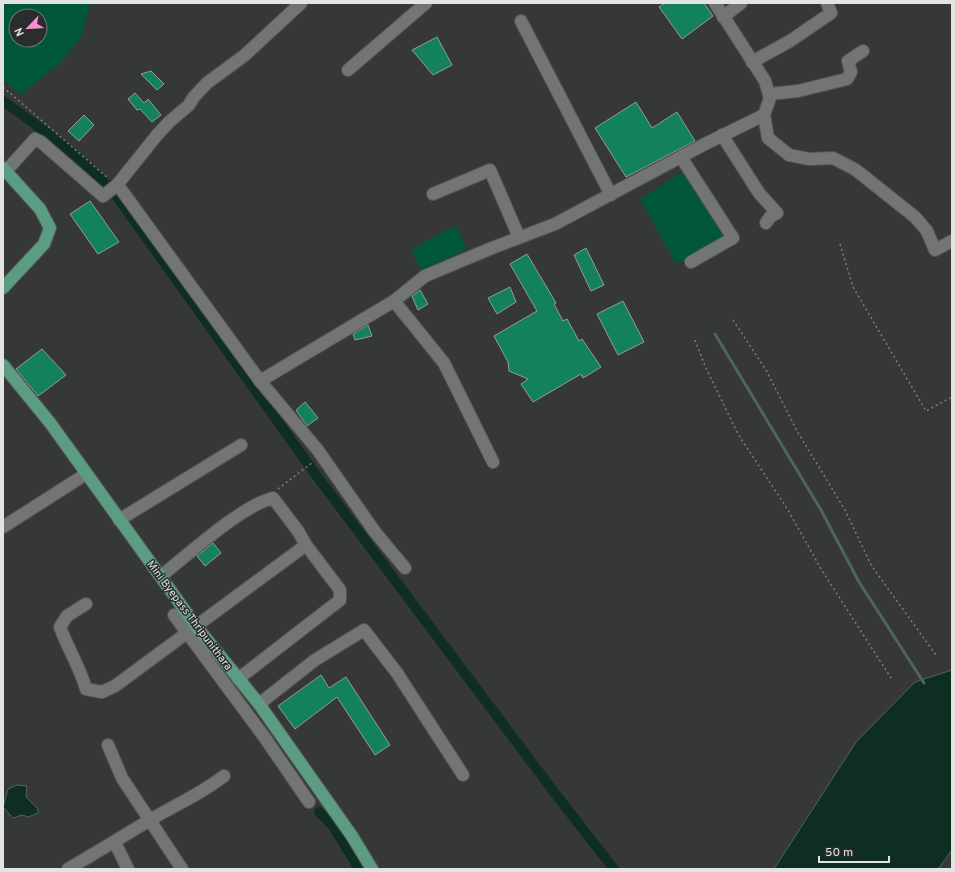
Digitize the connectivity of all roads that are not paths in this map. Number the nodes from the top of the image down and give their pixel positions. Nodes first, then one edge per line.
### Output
1 (301, 3) edge
2 (426, 3) edge
3 (715, 3) edge
4 (741, 3) edge
5 (827, 3) edge
6 (723, 16) junction
7 (521, 21) dead end
8 (863, 51) dead end
9 (752, 62) junction
10 (348, 70) dead end
11 (769, 94) junction
12 (764, 115) junction
13 (722, 136) junction
14 (681, 157) junction
15 (4, 169) edge
16 (113, 188) junction
17 (433, 194) dead end
18 (611, 195) junction
19 (766, 223) dead end
20 (519, 237) junction
21 (952, 241) edge
22 (692, 262) dead end
23 (3, 288) edge
24 (394, 301) junction
25 (3, 365) edge
26 (260, 381) junction
27 (241, 445) dead end
28 (493, 462) dead end
29 (86, 474) junction
30 (119, 520) junction
31 (3, 527) edge
32 (306, 544) junction
33 (405, 568) dead end
34 (161, 576) junction
35 (86, 604) dead end
36 (174, 615) dead end
37 (192, 629) junction
38 (241, 682) junction
39 (232, 694) junction
40 (259, 704) junction
41 (108, 745) dead end
42 (463, 775) dead end
43 (224, 776) dead end
44 (309, 802) dead end
45 (150, 820) junction
46 (115, 842) junction
47 (73, 868) edge
48 (128, 869) edge
49 (182, 869) edge
50 (372, 869) edge

1 - 16 street
2 - 10 street
3 - 6 street
4 - 6 street
5 - 9 street
6 - 9 street
7 - 18 street
8 - 11 street
9 - 11 street
11 - 12 street
12 - 13 street
12 - 21 street
13 - 14 street
13 - 19 street
14 - 18 street
14 - 22 street
15 - 16 street
15 - 23 main road
16 - 26 street
17 - 20 street
18 - 20 street
20 - 24 street
24 - 26 street
24 - 28 street
25 - 29 main road, Mini Byepass Thripunithara
26 - 33 street
27 - 30 street
29 - 30 main road, Mini Byepass Thripunithara
29 - 31 street
30 - 34 main road, Mini Byepass Thripunithara
32 - 34 street
32 - 37 street
32 - 38 street
34 - 37 main road, Mini Byepass Thripunithara
35 - 37 street
36 - 37 street
37 - 38 main road, Mini Byepass Thripunithara
37 - 39 street
38 - 39 street
38 - 40 main road, Mini Byepass Thripunithara
39 - 44 street
40 - 42 street
40 - 50 main road, Mini Byepass Thripunithara
41 - 45 street
43 - 45 street
45 - 46 street
45 - 49 street
46 - 47 street
46 - 48 street

